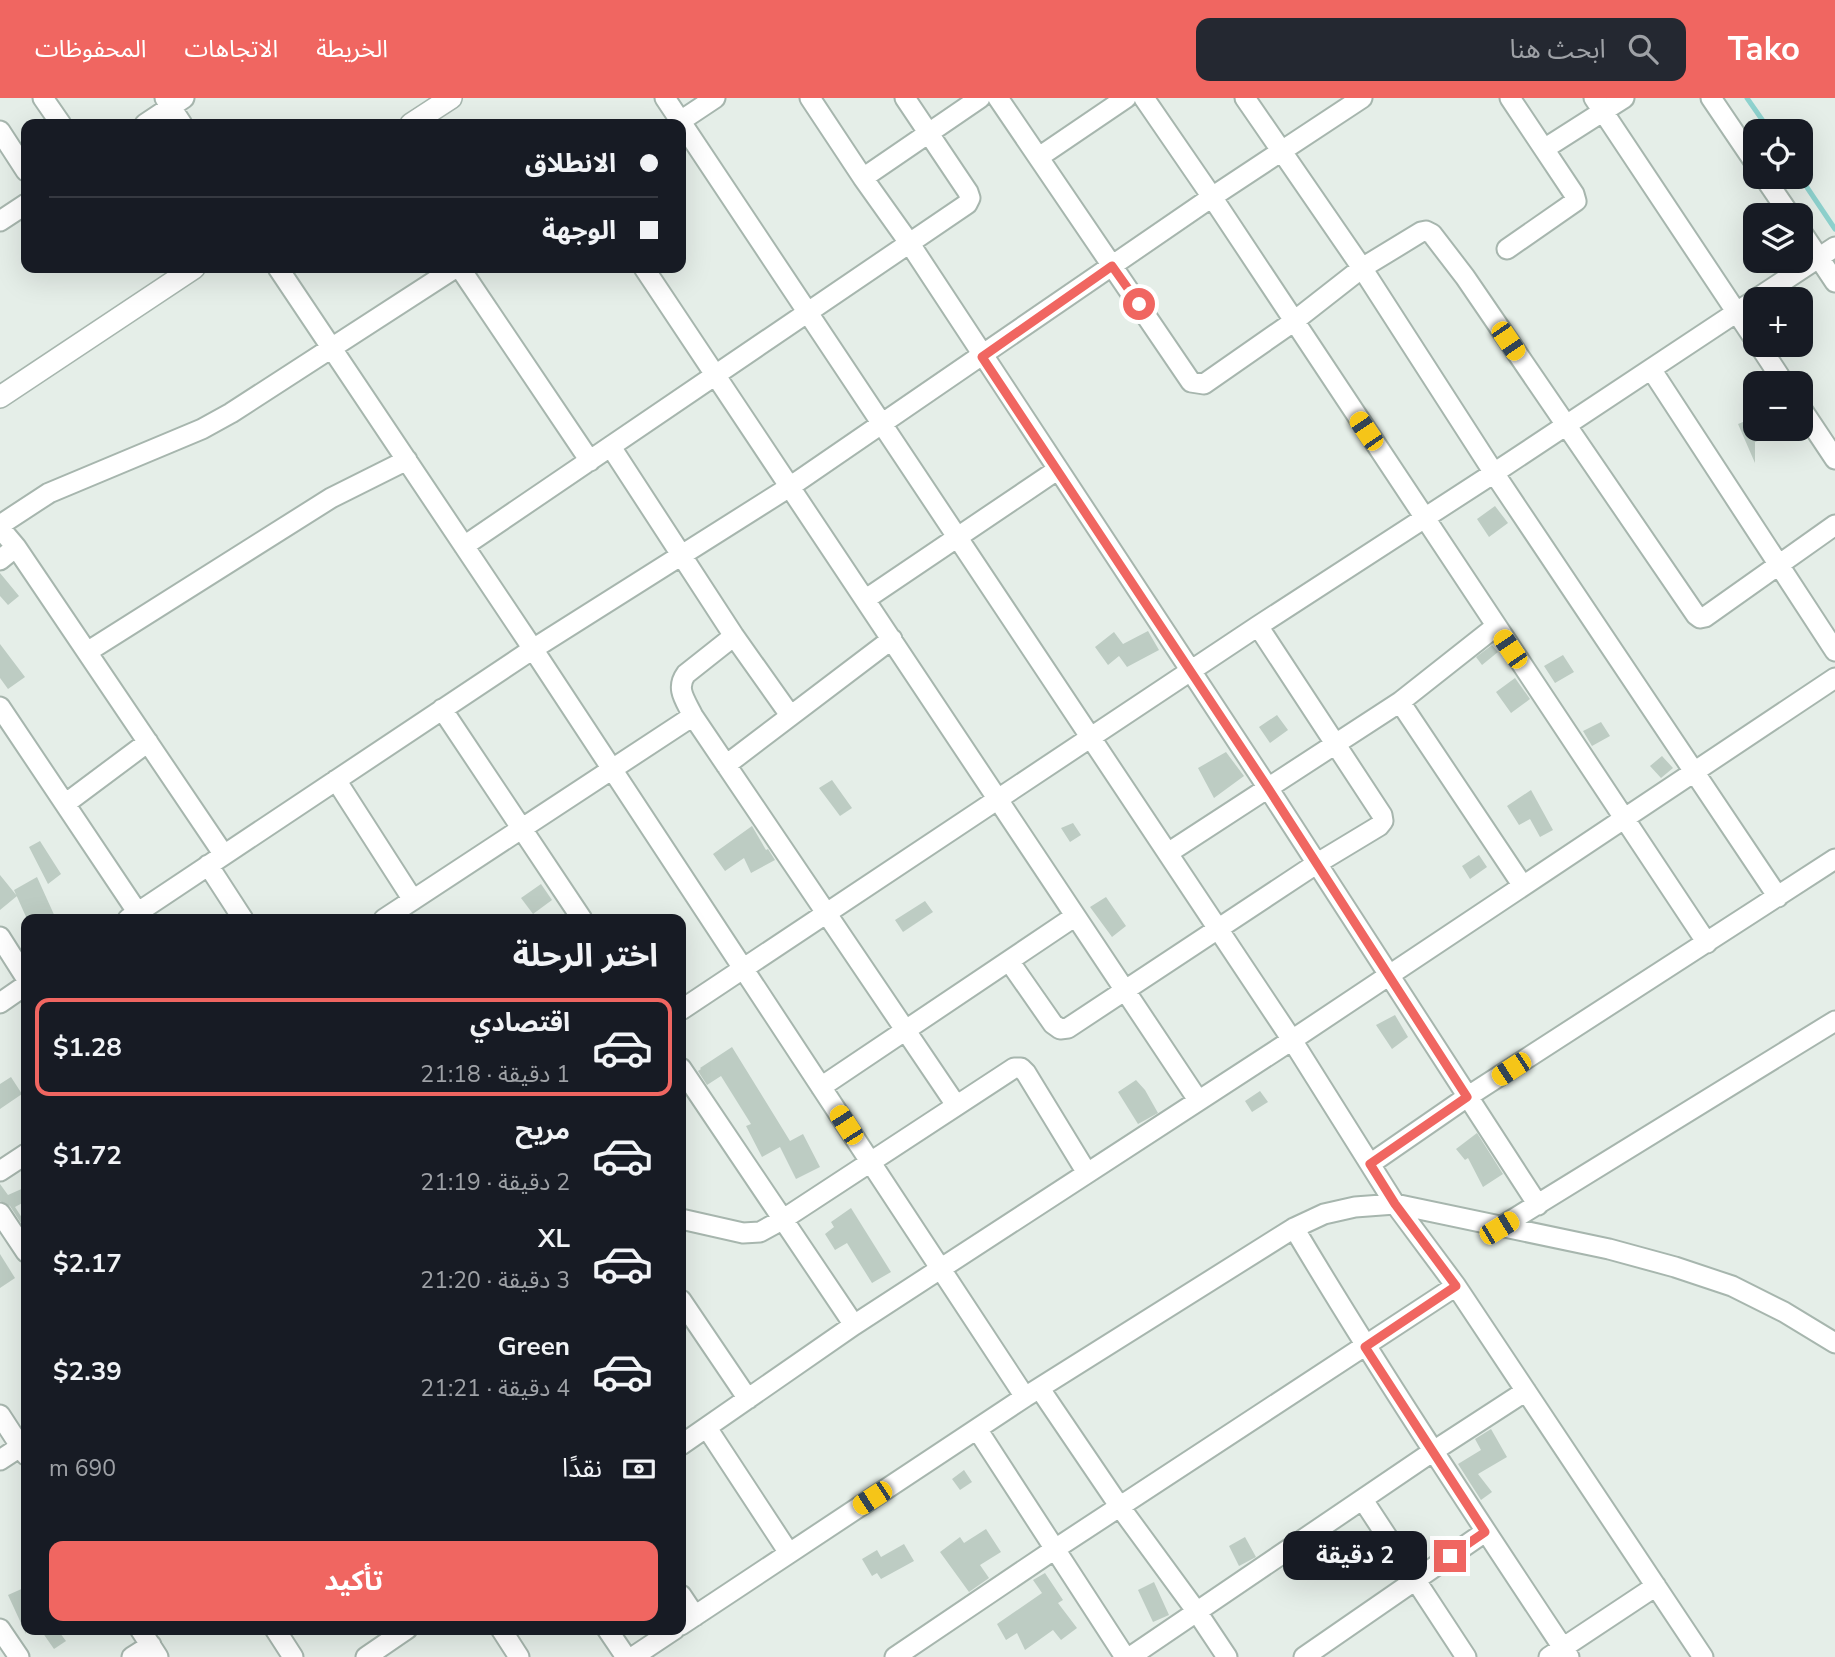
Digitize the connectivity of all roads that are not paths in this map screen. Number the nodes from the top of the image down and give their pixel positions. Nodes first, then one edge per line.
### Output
1 (43, 98) edge
2 (451, 98) edge
3 (665, 98) edge
4 (715, 98) edge
5 (810, 98) edge
6 (905, 98) edge
7 (979, 98) edge
8 (998, 98) edge
9 (1126, 98) edge
10 (1144, 98) edge
11 (1245, 98) edge
12 (1362, 98) edge
13 (1510, 98) edge
14 (1624, 98) edge
15 (1711, 98) edge
16 (173, 101) edge
17 (1599, 105) edge
18 (58, 119) edge
19 (151, 119) edge
20 (180, 119) edge
21 (419, 119) edge
22 (676, 119) edge
23 (684, 119) edge
24 (0, 131) edge
25 (929, 132) junction
26 (686, 135) edge
27 (1743, 145) edge
28 (1544, 149) junction
29 (1282, 152) junction
30 (1039, 157) junction
31 (21, 163) edge
32 (863, 178) junction
33 (1212, 197) junction
34 (21, 207) edge
35 (0, 221) edge
36 (1813, 241) edge
37 (910, 244) junction
38 (1507, 249) dead end
39 (1827, 252) edge
40 (1112, 266) junction
41 (1362, 268) junction
42 (186, 273) edge
43 (281, 273) edge
44 (450, 273) edge
45 (461, 273) edge
46 (648, 273) edge
47 (1835, 282) edge
48 (1774, 287) edge
49 (1743, 308) edge
50 (1737, 312) junction
51 (808, 313) junction
52 (1743, 321) edge
53 (1293, 322) junction
54 (331, 346) junction
55 (982, 357) junction
56 (1651, 369) junction
57 (717, 374) junction
58 (0, 397) edge
59 (882, 425) junction
60 (1566, 425) junction
61 (1813, 426) edge
62 (611, 447) junction
63 (1835, 459) edge
64 (407, 460) junction
65 (590, 461) junction
66 (1057, 470) junction
67 (1494, 473) junction
68 (791, 486) junction
69 (1425, 518) junction
70 (1835, 525) edge
71 (0, 526) edge
72 (958, 538) junction
73 (464, 546) junction
74 (16, 547) junction
75 (681, 555) junction
76 (0, 560) edge
77 (1778, 564) junction
78 (866, 599) junction
79 (1258, 626) junction
80 (1495, 627) junction
81 (734, 636) junction
82 (892, 639) junction
83 (533, 649) junction
84 (1835, 651) edge
85 (87, 652) junction
86 (1191, 671) junction
87 (1835, 678) edge
88 (1400, 702) junction
89 (0, 707) edge
90 (443, 709) junction
91 (790, 715) junction
92 (693, 716) junction
93 (6, 729) edge
94 (1091, 738) junction
95 (148, 742) junction
96 (1336, 743) junction
97 (726, 765) junction
98 (612, 769) junction
99 (1695, 773) junction
100 (336, 780) junction
101 (1268, 788) junction
102 (997, 799) junction
103 (65, 804) junction
104 (1625, 818) junction
105 (521, 828) junction
106 (1168, 853) junction
107 (1835, 859) edge
108 (216, 860) junction
109 (1316, 864) junction
110 (1523, 886) junction
111 (1778, 897) junction
112 (413, 900) junction
113 (134, 914) edge
114 (140, 914) edge
115 (241, 914) edge
116 (392, 914) edge
117 (579, 914) edge
118 (826, 914) junction
119 (1074, 917) junction
120 (1218, 929) junction
121 (0, 937) edge
122 (1707, 943) junction
123 (1009, 961) junction
124 (743, 968) junction
125 (21, 970) edge
126 (1389, 975) junction
127 (21, 988) edge
128 (1124, 991) junction
129 (0, 1003) edge
130 (686, 1007) edge
131 (1835, 1021) edge
132 (906, 1030) junction
133 (1292, 1040) junction
134 (686, 1076) edge
135 (821, 1087) junction
136 (1467, 1097) junction
137 (1198, 1100) junction
138 (956, 1105) junction
139 (21, 1157) edge
140 (871, 1162) junction
141 (1370, 1164) junction
142 (0, 1171) edge
143 (1087, 1173) junction
144 (1395, 1204) junction
145 (1538, 1205) junction
146 (0, 1213) edge
147 (686, 1220) edge
148 (782, 1220) junction
149 (1294, 1228) junction
150 (1499, 1228) junction
151 (21, 1244) edge
152 (942, 1269) junction
153 (1456, 1286) junction
154 (686, 1307) edge
155 (854, 1325) junction
156 (1835, 1343) edge
157 (1365, 1347) junction
158 (1526, 1391) junction
159 (1033, 1393) junction
160 (748, 1399) junction
161 (0, 1415) edge
162 (707, 1428) junction
163 (977, 1429) junction
164 (686, 1442) edge
165 (21, 1444) edge
166 (21, 1450) edge
167 (1432, 1452) junction
168 (0, 1460) edge
169 (1363, 1500) junction
170 (1120, 1507) junction
171 (1485, 1532) junction
172 (1055, 1549) junction
173 (789, 1553) junction
174 (1414, 1580) junction
175 (1656, 1586) junction
176 (1197, 1612) junction
177 (688, 1621) edge
178 (0, 1629) edge
179 (279, 1635) edge
180 (398, 1635) edge
181 (504, 1635) edge
182 (611, 1635) edge
183 (666, 1635) edge
184 (150, 1644) edge
185 (1561, 1654) edge
186 (19, 1657) edge
187 (132, 1657) edge
188 (293, 1657) edge
189 (366, 1657) edge
190 (519, 1657) edge
191 (626, 1657) edge
192 (633, 1657) edge
193 (895, 1657) edge
194 (1127, 1657) edge
195 (1227, 1657) edge
196 (1304, 1657) edge
197 (1466, 1657) edge
198 (1703, 1657) edge

1 - 18 street
2 - 21 street
3 - 22 street
4 - 23 street
5 - 32 street
6 - 25 street
7 - 25 street
8 - 30 street
9 - 30 street
10 - 33 street
11 - 29 street
12 - 29 street
13 - 28 street
14 - 17 street
15 - 27 street
16 - 19 street
16 - 20 street
17 - 28 street
17 - 50 street
24 - 31 street
25 - 32 street
25 - 37 street
26 - 51 street
28 - 38 street
29 - 33 street
29 - 41 street
30 - 40 street
32 - 37 street
33 - 40 street
33 - 53 street
34 - 35 street
36 - 39 street
37 - 51 street
37 - 55 street
39 - 47 street
39 - 48 street
40 - 53 street
40 - 55 street
41 - 53 street
41 - 60 street
41 - 67 street
42 - 58 street
43 - 54 street
44 - 54 street
45 - 65 street
46 - 57 street
49 - 50 street
50 - 52 street
50 - 56 street
51 - 57 street
51 - 59 street
53 - 69 street
54 - 64 street
54 - 71 street
55 - 59 street
55 - 66 street
56 - 60 street
56 - 77 street
57 - 62 street
57 - 68 street
59 - 68 street
59 - 72 street
60 - 67 street
60 - 77 street
61 - 63 street
62 - 65 street
62 - 75 street
64 - 73 street
64 - 85 street
65 - 73 street
66 - 72 street
66 - 86 street
67 - 69 street
67 - 99 street
68 - 75 street
68 - 78 street
69 - 79 street
69 - 80 street
70 - 77 street
71 - 74 street
72 - 78 street
72 - 94 street
73 - 83 street
74 - 76 street
74 - 85 street
75 - 81 street
75 - 83 street
77 - 84 street
78 - 82 street
79 - 86 street
79 - 96 street
80 - 88 street
80 - 104 street
81 - 91 street
81 - 92 street
82 - 91 street
82 - 102 street
83 - 90 street
83 - 98 street
85 - 95 street
86 - 94 street
86 - 101 street
87 - 99 street
88 - 96 street
88 - 110 street
89 - 93 street
90 - 100 street
90 - 105 street
91 - 97 street
92 - 97 street
92 - 98 street
93 - 103 street
94 - 102 street
94 - 106 street
95 - 103 street
95 - 108 street
96 - 101 street
96 - 109 street
97 - 118 street
98 - 105 street
98 - 124 street
99 - 104 street
99 - 111 street
100 - 108 street
100 - 112 street
101 - 106 street
101 - 109 street
102 - 118 street
102 - 119 street
103 - 113 street
104 - 110 street
104 - 122 street
105 - 112 street
105 - 117 street
106 - 120 street
107 - 111 street
108 - 114 street
108 - 115 street
109 - 120 street
109 - 126 street
110 - 126 street
111 - 122 street
112 - 116 street
118 - 124 street
118 - 132 street
119 - 123 street
119 - 128 street
120 - 128 street
120 - 133 street
121 - 125 street
122 - 136 street
123 - 128 street
123 - 132 street
124 - 130 street
124 - 135 street
126 - 133 street
126 - 136 street
127 - 129 street
128 - 137 street
131 - 145 street
132 - 135 street
132 - 138 street
133 - 137 street
133 - 141 street
134 - 148 street
135 - 140 street
136 - 141 street
136 - 145 street
137 - 143 street
138 - 140 street
138 - 143 street
139 - 142 street
140 - 148 street
140 - 152 street
141 - 144 street
143 - 152 street
144 - 149 street
144 - 150 street
144 - 153 street
145 - 150 street
146 - 151 street
147 - 148 street
148 - 155 street
149 - 157 street
149 - 159 street
150 - 156 street
152 - 155 street
152 - 159 street
153 - 157 street
153 - 158 street
154 - 160 street
155 - 160 street
157 - 167 street
157 - 170 street
158 - 167 street
158 - 175 street
159 - 163 street
159 - 170 street
160 - 162 street
161 - 165 street
162 - 164 street
162 - 173 street
163 - 172 street
163 - 173 street
166 - 168 street
167 - 169 street
167 - 171 street
169 - 174 street
169 - 176 street
170 - 172 street
170 - 176 street
171 - 174 street
171 - 185 street
172 - 193 street
172 - 194 street
173 - 177 street
174 - 196 street
174 - 197 street
175 - 185 street
175 - 198 street
176 - 194 street
176 - 195 street
178 - 186 street
179 - 188 street
180 - 189 street
181 - 190 street
182 - 191 street
183 - 192 street
184 - 187 street

